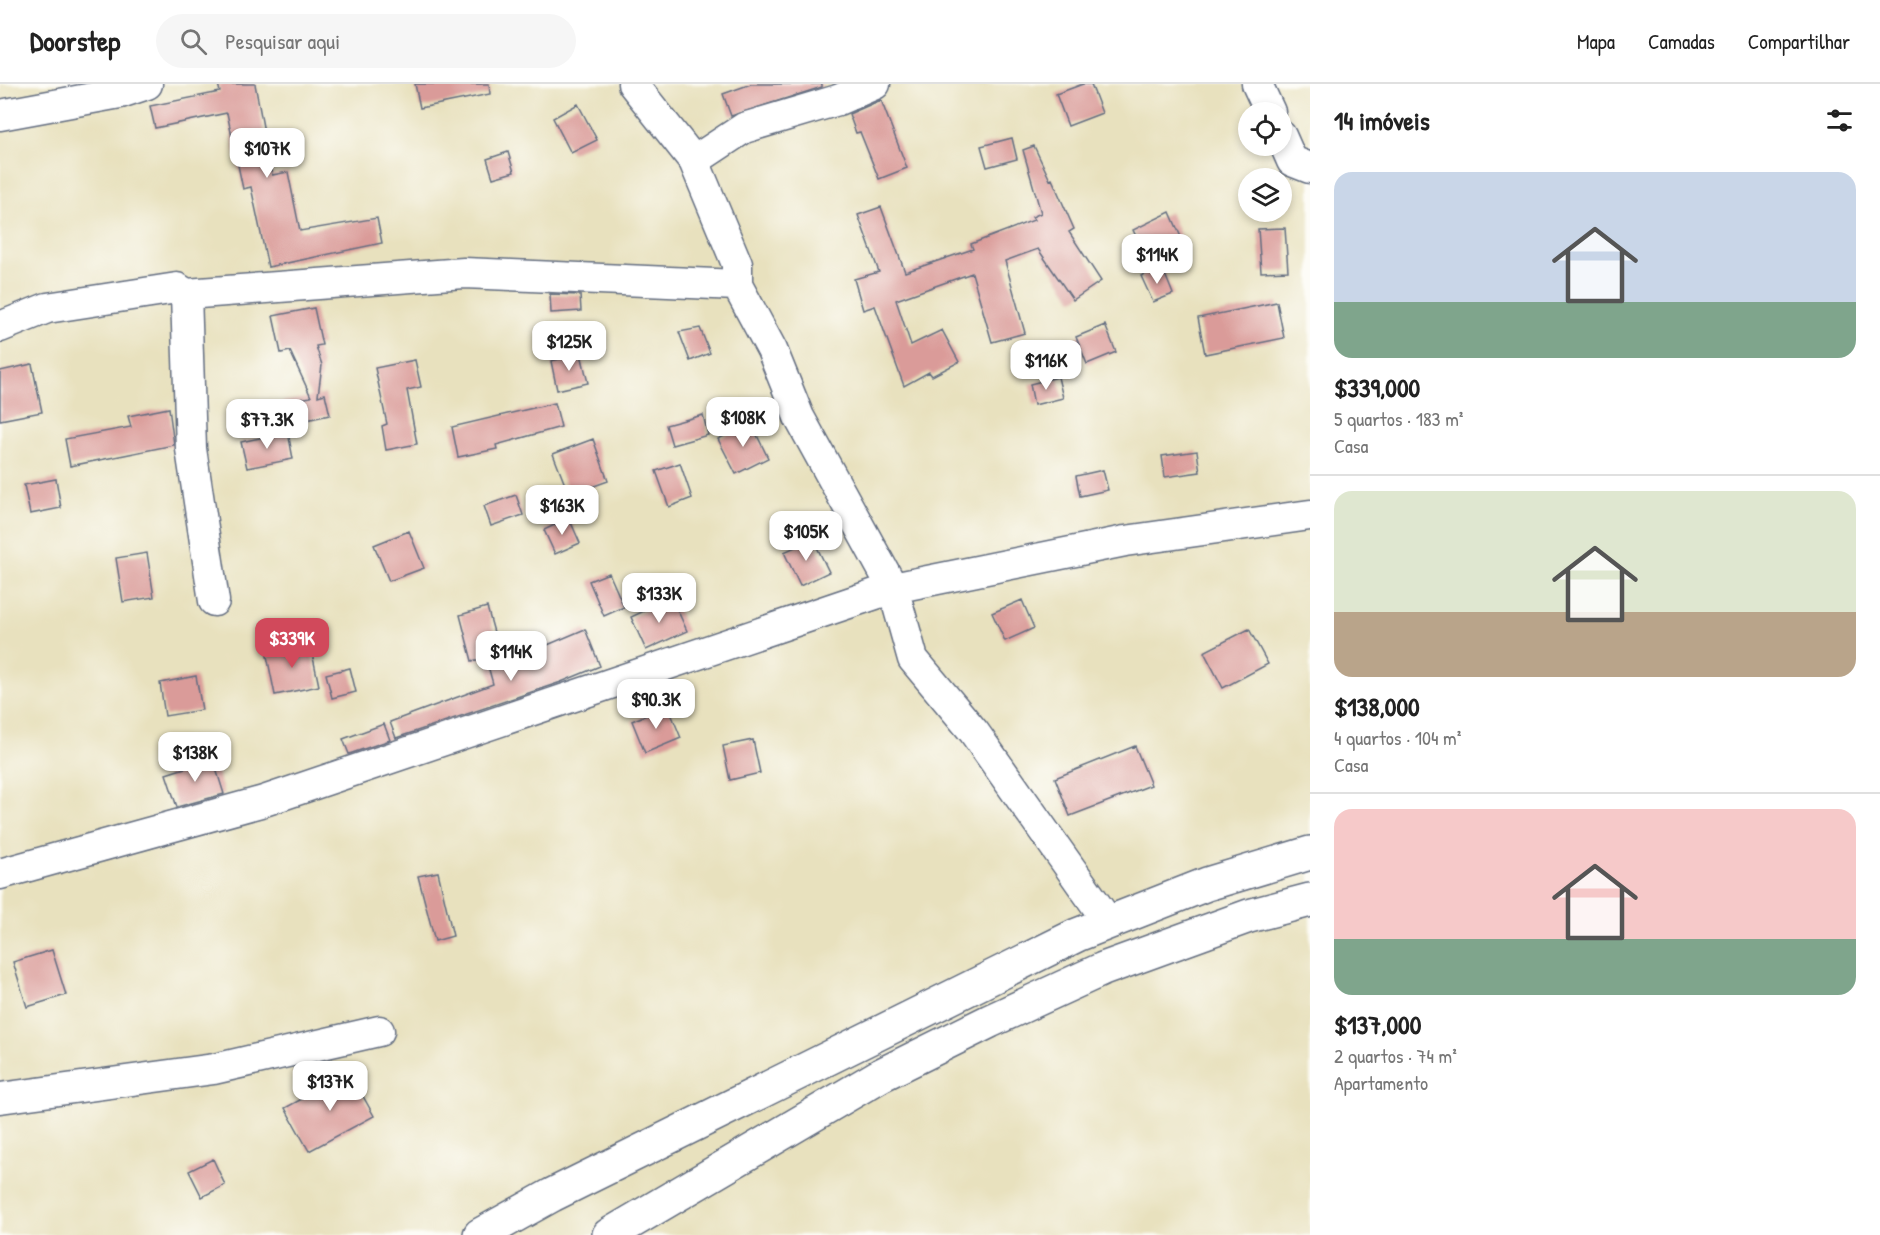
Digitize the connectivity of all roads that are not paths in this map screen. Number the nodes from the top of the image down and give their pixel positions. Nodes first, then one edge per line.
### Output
1 (147, 84) edge
2 (633, 84) edge
3 (875, 84) edge
4 (1257, 84) edge
5 (1265, 102) edge
6 (0, 115) edge
7 (1290, 156) edge
8 (694, 161) junction
9 (1310, 168) edge
10 (737, 285) junction
11 (186, 294) junction
12 (0, 327) edge
13 (1310, 514) edge
14 (893, 588) junction
15 (214, 601) dead end
16 (1310, 853) edge
17 (0, 874) edge
18 (1310, 900) edge
19 (1108, 923) junction
20 (379, 1031) dead end
21 (0, 1098) edge
22 (493, 1232) edge
23 (609, 1235) edge

1 - 6 street
2 - 8 street
3 - 8 street
4 - 5 street
7 - 9 street
8 - 10 street
10 - 11 street
10 - 14 street
11 - 12 street
11 - 15 street
13 - 14 street
14 - 17 street
14 - 19 street
16 - 19 main road
18 - 23 main road
19 - 22 main road
20 - 21 street

